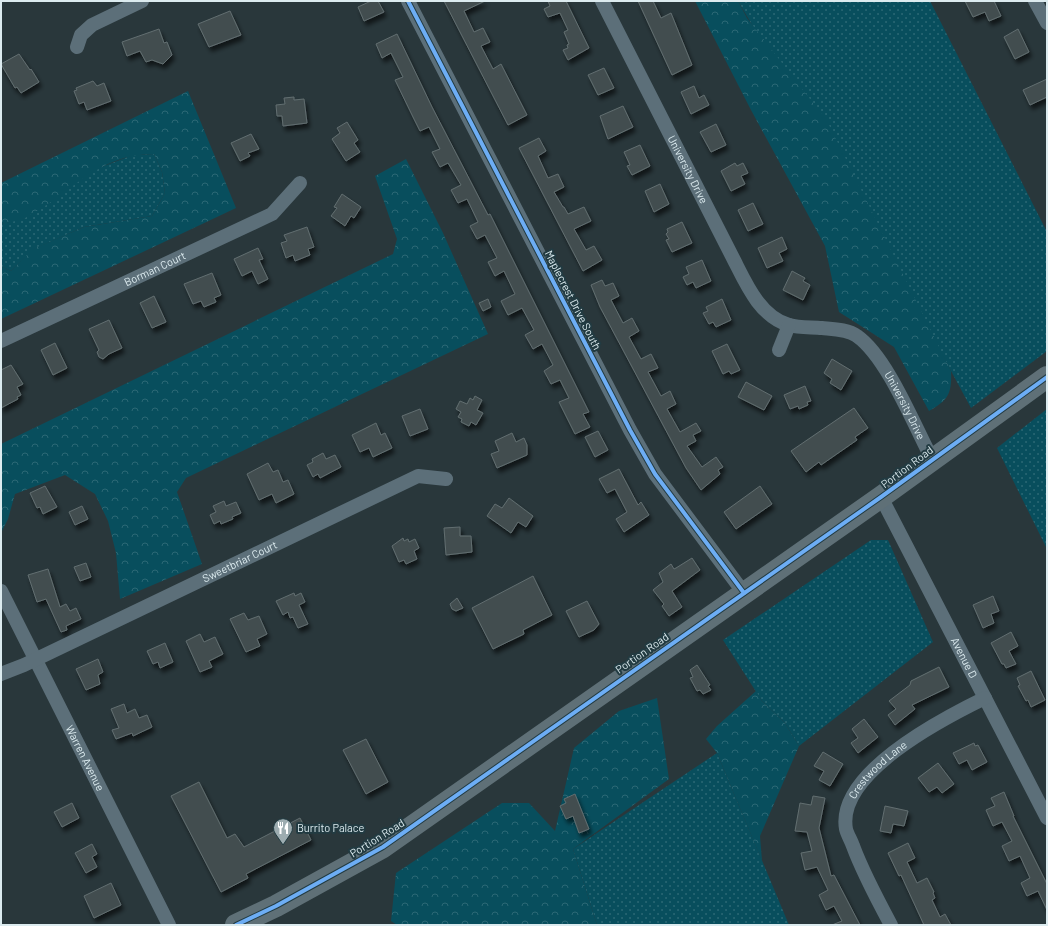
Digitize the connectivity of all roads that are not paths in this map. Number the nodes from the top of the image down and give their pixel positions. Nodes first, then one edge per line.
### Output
1 (142, 1) edge
2 (408, 1) edge
3 (602, 1) edge
4 (1035, 1) edge
5 (1047, 23) edge
6 (77, 47) dead end
7 (300, 183) dead end
8 (788, 325) junction
9 (1, 342) edge
10 (780, 350) dead end
11 (1047, 377) edge
12 (932, 459) junction
13 (446, 479) dead end
14 (882, 497) junction
15 (1, 591) edge
16 (744, 593) junction
17 (36, 659) junction
18 (1, 674) edge
19 (985, 698) junction
20 (1047, 818) edge
21 (169, 925) edge
22 (236, 925) edge
23 (891, 925) edge

1 - 6 street
2 - 16 street, Maplecrest Drive South
3 - 8 street, University Drive
4 - 5 street
7 - 9 street, Borman Court
8 - 10 street
8 - 12 street, University Drive
11 - 12 main road, Portion Road
12 - 14 main road, Portion Road
13 - 17 street, Sweetbriar Court
14 - 16 main road, Portion Road
14 - 19 street, Avenue D
15 - 17 street, Warren Avenue
16 - 22 main road, Portion Road
17 - 18 street, Sweetbriar Court
17 - 21 street, Warren Avenue
19 - 20 street, Avenue D
19 - 23 street, Crestwood Lane

